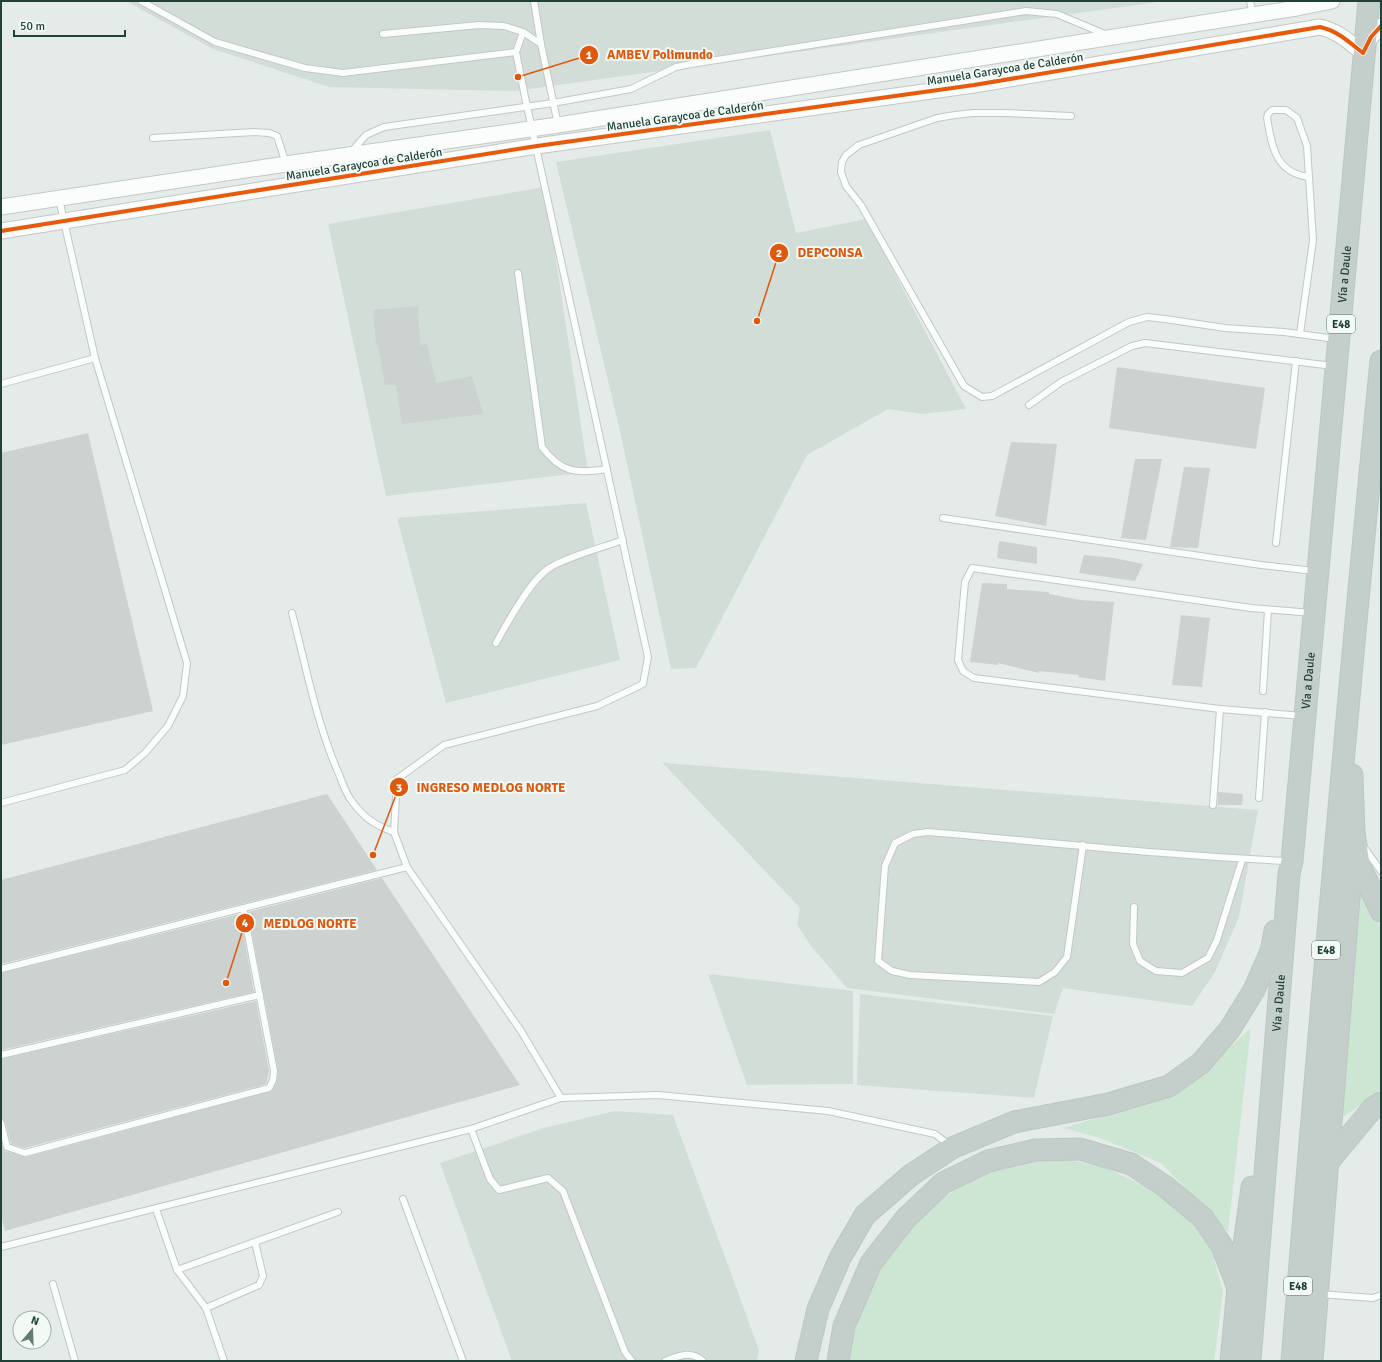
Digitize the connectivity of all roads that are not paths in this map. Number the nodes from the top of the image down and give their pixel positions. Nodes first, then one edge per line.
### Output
1 (141, 1) edge
2 (534, 1) edge
3 (1332, 1) edge
4 (1369, 1) edge
5 (1297, 5) edge
6 (1251, 8) edge
7 (1381, 26) edge
8 (523, 32) junction
9 (383, 34) dead end
10 (1112, 37) junction
11 (541, 44) junction
12 (516, 52) junction
13 (1363, 54) junction
14 (970, 59) junction
15 (974, 85) junction
16 (553, 103) junction
17 (527, 107) junction
18 (1071, 116) dead end
19 (558, 125) junction
20 (531, 128) junction
21 (153, 138) dead end
22 (537, 146) junction
23 (350, 154) junction
24 (286, 164) junction
25 (1308, 177) junction
26 (58, 198) junction
27 (1, 207) edge
28 (63, 222) junction
29 (1, 231) edge
30 (518, 273) dead end
31 (1300, 334) junction
32 (1340, 339) junction
33 (95, 358) junction
34 (1296, 361) junction
35 (1381, 361) edge
36 (1337, 366) junction
37 (1, 384) edge
38 (1029, 405) dead end
39 (607, 470) junction
40 (943, 518) dead end
41 (623, 540) junction
42 (1276, 543) dead end
43 (1318, 571) junction
44 (1268, 610) junction
45 (292, 613) dead end
46 (1314, 614) junction
47 (496, 643) dead end
48 (1349, 689) junction
49 (1262, 691) dead end
50 (1220, 709) junction
51 (1266, 712) junction
52 (1304, 716) junction
53 (1259, 798) dead end
54 (1, 803) edge
55 (1213, 805) dead end
56 (394, 832) junction
57 (1354, 833) junction
58 (1083, 845) junction
59 (1242, 860) junction
60 (407, 867) junction
61 (1291, 868) junction
62 (1381, 871) edge
63 (1134, 907) dead end
64 (243, 908) junction
65 (1381, 911) edge
66 (1, 969) edge
67 (260, 995) junction
68 (1, 1055) edge
69 (1273, 1064) junction
70 (562, 1098) junction
71 (1381, 1103) edge
72 (1311, 1111) junction
73 (1, 1123) edge
74 (471, 1129) junction
75 (952, 1148) junction
76 (1329, 1161) junction
77 (403, 1199) dead end
78 (156, 1209) junction
79 (338, 1212) dead end
80 (255, 1242) junction
81 (1, 1247) edge
82 (177, 1270) junction
83 (53, 1284) dead end
84 (1238, 1288) junction
85 (1318, 1294) junction
86 (1381, 1295) edge
87 (206, 1308) junction
88 (75, 1361) edge
89 (224, 1361) edge
90 (463, 1361) edge
91 (632, 1361) edge
92 (664, 1361) edge
93 (703, 1361) edge
94 (806, 1361) edge
95 (838, 1361) edge
96 (1231, 1361) edge
97 (1250, 1361) edge
98 (1292, 1361) edge
99 (1312, 1361) edge

1 - 12 lane
2 - 11 lane
3 - 5 street, Manuela Garaycoa de Calderón
4 - 13 highway, Vía a Daule / E48
5 - 6 street, Manuela Garaycoa de Calderón
6 - 10 street, Manuela Garaycoa de Calderón
7 - 13 street
8 - 9 lane
8 - 11 lane
8 - 12 lane
10 - 14 street, Manuela Garaycoa de Calderón
10 - 16 lane
11 - 16 lane
12 - 17 lane
13 - 15 street, Manuela Garaycoa de Calderón
13 - 32 highway, Vía a Daule / E48
14 - 15 street
14 - 19 street, Manuela Garaycoa de Calderón
15 - 22 street, Manuela Garaycoa de Calderón
16 - 17 lane
16 - 19 lane
17 - 20 lane
17 - 23 lane
18 - 31 lane
19 - 20 street, Manuela Garaycoa de Calderón
20 - 22 lane
20 - 23 street, Manuela Garaycoa de Calderón
21 - 24 lane
22 - 28 street, Manuela Garaycoa de Calderón
22 - 39 lane
23 - 24 street, Manuela Garaycoa de Calderón
24 - 26 street, Manuela Garaycoa de Calderón
25 - 25 lane
25 - 31 lane
26 - 27 street, Manuela Garaycoa de Calderón
26 - 28 lane
28 - 29 street, Manuela Garaycoa de Calderón
28 - 33 lane
30 - 39 lane
31 - 32 lane
32 - 36 highway, Vía a Daule / E48
33 - 37 lane
33 - 54 lane
34 - 36 lane
34 - 38 lane
34 - 42 lane
35 - 48 highway, E48
36 - 43 highway, Vía a Daule / E48
39 - 41 lane
40 - 43 lane
41 - 47 lane
41 - 56 lane
43 - 46 highway, Vía a Daule / E48
44 - 46 lane
44 - 49 lane
44 - 50 lane
45 - 56 lane
46 - 52 highway, Vía a Daule / E48
48 - 57 highway
48 - 72 highway, E48
50 - 51 lane
50 - 55 lane
51 - 52 lane
51 - 53 lane
52 - 61 highway, Vía a Daule / E48
56 - 60 lane
57 - 62 lane
57 - 65 highway
57 - 76 highway
58 - 58 lane
58 - 59 lane
59 - 61 lane
59 - 63 lane
60 - 64 lane
60 - 70 lane
61 - 69 highway, Vía a Daule / E48
61 - 75 highway
64 - 66 lane
64 - 67 lane
67 - 68 lane
67 - 73 lane
69 - 84 highway
69 - 97 highway, Vía a Daule / E48
70 - 74 lane
70 - 75 lane
71 - 76 highway
72 - 76 highway
72 - 98 highway, E48
74 - 78 lane
74 - 91 lane
75 - 94 highway
76 - 85 highway
77 - 90 lane
78 - 81 lane
78 - 82 lane
79 - 80 lane
80 - 82 lane
80 - 87 lane
82 - 87 lane
83 - 88 lane
84 - 95 highway
84 - 96 highway
85 - 86 lane
85 - 99 highway
87 - 89 lane
92 - 93 lane

